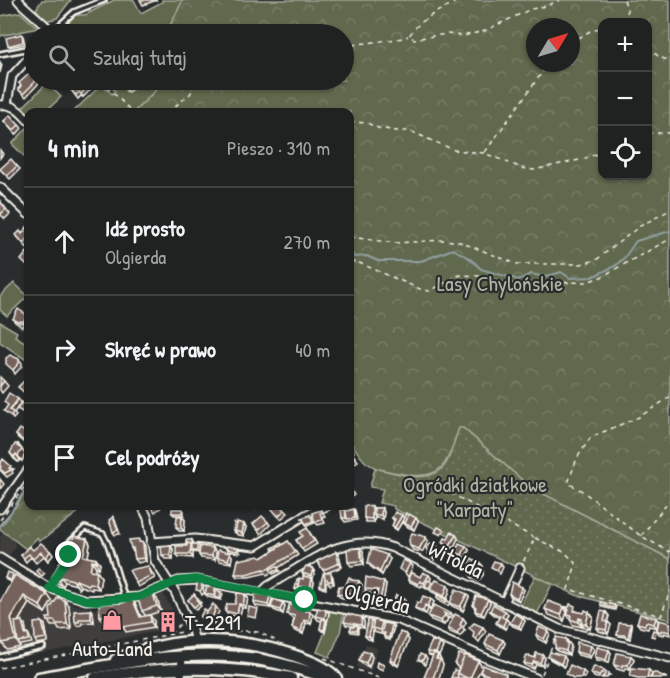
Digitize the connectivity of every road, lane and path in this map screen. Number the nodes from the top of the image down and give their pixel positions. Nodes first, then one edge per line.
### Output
1 (18, 0) edge
2 (104, 0) edge
3 (455, 0) edge
4 (560, 0) edge
5 (624, 0) edge
6 (627, 18) edge
7 (42, 24) edge
8 (62, 24) edge
9 (598, 29) edge
10 (409, 36) junction
11 (580, 37) edge
12 (354, 45) edge
13 (24, 49) edge
14 (652, 51) edge
15 (0, 54) edge
16 (670, 61) edge
17 (24, 62) edge
18 (542, 72) edge
19 (111, 90) edge
20 (192, 90) edge
21 (3, 104) edge
22 (128, 108) edge
23 (173, 108) edge
24 (24, 116) edge
25 (354, 122) edge
26 (652, 133) edge
27 (670, 133) edge
28 (484, 153) junction
29 (598, 154) edge
30 (0, 187) edge
31 (24, 210) edge
32 (670, 210) edge
33 (354, 238) edge
34 (670, 239) edge
35 (354, 262) edge
36 (670, 397) edge
37 (24, 475) edge
38 (417, 481) dead end
39 (24, 487) edge
40 (670, 500) edge
41 (0, 508) edge
42 (144, 510) edge
43 (317, 510) edge
44 (0, 520) edge
45 (641, 536) junction
46 (536, 538) junction
47 (151, 542) junction
48 (242, 545) junction
49 (670, 552) edge
50 (69, 555) edge
51 (0, 558) edge
52 (237, 567) edge
53 (520, 568) joint
54 (54, 580) edge
55 (171, 585) junction
56 (49, 588) junction
57 (670, 591) edge
58 (262, 592) junction
59 (124, 598) junction
60 (504, 603) junction
61 (186, 616) junction
62 (188, 631) dead end
63 (557, 633) dead end
64 (170, 634) junction
65 (196, 636) junction
66 (280, 643) dead end
67 (43, 647) dead end
68 (182, 656) junction
69 (0, 657) edge
70 (324, 658) dead end
71 (670, 658) edge
72 (0, 668) edge
73 (95, 673) edge
74 (181, 673) edge
75 (539, 677) edge
76 (39, 678) edge
77 (291, 678) edge
78 (329, 678) edge
79 (336, 678) edge
80 (379, 678) edge

1 - 7 street
2 - 8 lane
3 - 10 path
4 - 10 path
5 - 6 path
9 - 11 path
10 - 12 path
13 - 15 lane
14 - 16 path
17 - 21 street
18 - 28 path
19 - 22 path
20 - 23 path
21 - 24 street
25 - 28 path
26 - 27 path
28 - 29 path
30 - 31 street
32 - 33 path
34 - 35 path
36 - 45 path
37 - 41 street
38 - 46 path
39 - 44 path
40 - 45 path
42 - 47 street
43 - 48 street
45 - 49 path
46 - 53 path
46 - 57 path
47 - 48 street
47 - 55 street
48 - 52 path
50 - 59 lane
51 - 56 street, Olgierda
53 - 60 street, Witolda
54 - 56 lane
55 - 58 street, Olgierda
55 - 59 street, Olgierda
55 - 61 street
56 - 59 street, Olgierda
58 - 60 street, Witolda
58 - 75 street, Olgierda
60 - 71 street, Witolda
61 - 64 path
61 - 65 street
62 - 64 path
63 - 75 path
64 - 72 path
65 - 66 path
65 - 73 main road
65 - 79 main road
67 - 69 lane
68 - 73 main road
68 - 74 street
68 - 78 main road
70 - 80 path
73 - 74 main road
73 - 76 main road
74 - 77 main road

